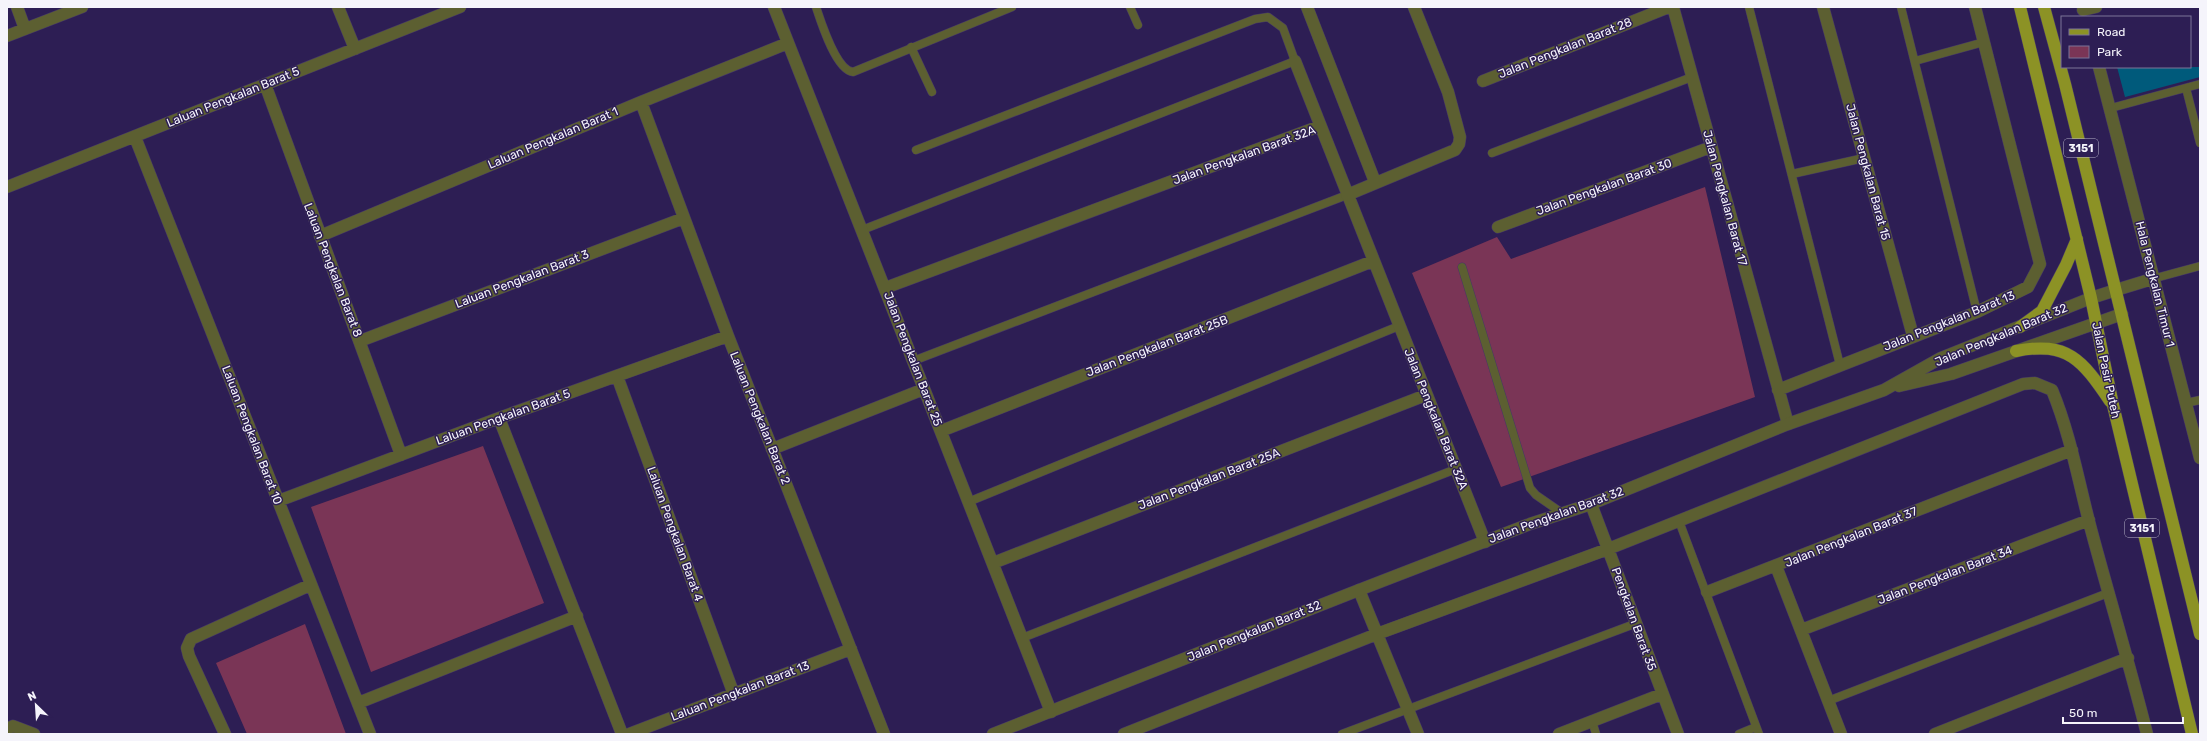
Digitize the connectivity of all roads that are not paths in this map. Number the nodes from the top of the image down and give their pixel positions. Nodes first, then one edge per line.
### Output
1 (17, 7) edge
2 (82, 7) edge
3 (338, 7) edge
4 (460, 7) edge
5 (774, 7) edge
6 (816, 7) edge
7 (1012, 7) edge
8 (1130, 7) edge
9 (1307, 7) edge
10 (1414, 7) edge
11 (1669, 7) edge
12 (1673, 7) edge
13 (1749, 7) edge
14 (1823, 7) edge
15 (1901, 7) edge
16 (1975, 7) edge
17 (2020, 7) edge
18 (2044, 7) edge
19 (2096, 7) edge
20 (2084, 11) edge
21 (1138, 25) dead end
22 (25, 29) junction
23 (7, 36) edge
24 (1984, 42) junction
25 (788, 43) junction
26 (911, 47) junction
27 (355, 49) junction
28 (1295, 61) junction
29 (1915, 61) junction
30 (2099, 68) edge
31 (1692, 77) junction
32 (1483, 81) dead end
33 (266, 84) junction
34 (2200, 84) edge
35 (2186, 88) junction
36 (932, 92) dead end
37 (640, 102) junction
38 (2111, 108) junction
39 (1320, 126) junction
40 (135, 136) junction
41 (2200, 143) edge
42 (1711, 147) junction
43 (916, 150) dead end
44 (1492, 153) dead end
45 (1864, 158) junction
46 (1792, 174) junction
47 (1375, 182) junction
48 (7, 188) edge
49 (1347, 195) junction
50 (684, 218) junction
51 (1498, 227) dead end
52 (862, 230) junction
53 (320, 236) junction
54 (2077, 239) junction
55 (1373, 261) junction
56 (2200, 266) edge
57 (1462, 267) dead end
58 (2152, 279) junction
59 (885, 288) junction
60 (2116, 290) junction
61 (2091, 298) junction
62 (1977, 312) junction
63 (2122, 314) junction
64 (2096, 322) junction
65 (1399, 326) junction
66 (2020, 327) junction
67 (728, 336) junction
68 (1913, 336) junction
69 (360, 341) junction
70 (2016, 351) junction
71 (913, 361) junction
72 (1840, 365) junction
73 (617, 376) junction
74 (924, 389) junction
75 (1778, 390) junction
76 (1884, 390) junction
77 (1426, 394) junction
78 (2200, 400) edge
79 (2186, 403) junction
80 (2112, 405) junction
81 (499, 418) junction
82 (1788, 424) junction
83 (941, 431) junction
84 (772, 448) junction
85 (2072, 450) junction
86 (401, 455) junction
87 (2200, 458) edge
88 (1456, 469) junction
89 (278, 501) junction
90 (968, 502) junction
91 (1591, 504) junction
92 (1562, 513) junction
93 (2089, 520) junction
94 (1679, 521) junction
95 (1485, 542) junction
96 (1608, 549) junction
97 (993, 563) junction
98 (1776, 566) junction
99 (310, 585) junction
100 (1359, 590) junction
101 (1707, 592) junction
102 (2108, 593) junction
103 (576, 616) junction
104 (1637, 623) junction
105 (1801, 630) junction
106 (1377, 634) junction
107 (2200, 634) edge
108 (1022, 638) junction
109 (851, 649) junction
110 (2128, 658) junction
111 (733, 692) junction
112 (1662, 694) junction
113 (1828, 701) junction
114 (358, 703) junction
115 (1408, 708) junction
116 (1051, 712) junction
117 (1592, 721) junction
118 (7, 729) edge
119 (1757, 730) edge
120 (1138, 732) edge
121 (34, 734) edge
122 (224, 734) edge
123 (370, 734) edge
124 (622, 734) edge
125 (629, 734) edge
126 (884, 734) edge
127 (993, 734) edge
128 (1124, 734) edge
129 (1342, 734) edge
130 (1418, 734) edge
131 (1559, 734) edge
132 (1596, 734) edge
133 (1678, 734) edge
134 (1738, 734) edge
135 (1841, 734) edge
136 (1935, 734) edge
137 (2147, 734) edge
138 (2192, 734) edge

1 - 22 street
2 - 22 street
3 - 27 street
4 - 27 street, Laluan Pengkalan Barat 5
5 - 25 street, Jalan Pengkalan Barat 25
6 - 26 lane
7 - 26 lane
8 - 21 lane
9 - 47 street
10 - 47 street
11 - 32 street, Jalan Pengkalan Barat 28
12 - 31 street, Jalan Pengkalan Barat 17
13 - 46 lane
14 - 45 street, Jalan Pengkalan Barat 15
15 - 29 lane
16 - 24 street, Jalan Pengkalan Barat 13
17 - 54 main road, Jalan Pasir Puteh / 3151
18 - 60 main road, 3151
19 - 20 street
22 - 23 street
24 - 29 lane
24 - 62 street, Jalan Pengkalan Barat 13
25 - 37 street, Laluan Pengkalan Barat 1
25 - 52 street, Jalan Pengkalan Barat 25
26 - 36 lane
27 - 33 street, Laluan Pengkalan Barat 5
28 - 39 street
28 - 43 lane
28 - 52 lane
29 - 62 lane
30 - 38 street, Hala Pengkalan Timur 1
31 - 42 street, Jalan Pengkalan Barat 17
31 - 44 lane
33 - 40 street, Laluan Pengkalan Barat 5
33 - 53 street, Laluan Pengkalan Barat 8
34 - 35 lane
35 - 38 lane
35 - 41 lane
37 - 50 street, Laluan Pengkalan Barat 2
37 - 53 street, Laluan Pengkalan Barat 1
38 - 58 street, Hala Pengkalan Timur 1
39 - 49 street, Jalan Pengkalan Barat 32A
39 - 59 street, Jalan Pengkalan Barat 32A
40 - 48 street, Laluan Pengkalan Barat 5
40 - 89 street, Laluan Pengkalan Barat 10
42 - 51 street, Jalan Pengkalan Barat 30
42 - 75 street, Jalan Pengkalan Barat 17
45 - 46 lane
45 - 68 street, Jalan Pengkalan Barat 15
46 - 72 lane
47 - 49 street
49 - 55 street, Jalan Pengkalan Barat 32A
49 - 71 lane
50 - 67 street, Laluan Pengkalan Barat 2
50 - 69 street, Laluan Pengkalan Barat 3
52 - 59 street, Jalan Pengkalan Barat 25
53 - 69 street, Laluan Pengkalan Barat 8
54 - 61 main road, Jalan Pasir Puteh / 3151
54 - 66 main road
55 - 65 street, Jalan Pengkalan Barat 32A
55 - 83 street, Jalan Pengkalan Barat 25B
56 - 58 lane
57 - 92 lane
58 - 60 street, Jalan Pengkalan Barat 32
58 - 79 street, Hala Pengkalan Timur 1
59 - 71 street, Jalan Pengkalan Barat 25
60 - 61 street, Jalan Pengkalan Barat 32
60 - 63 main road, 3151
61 - 64 main road, Jalan Pasir Puteh / 3151
61 - 66 street, Jalan Pengkalan Barat 32
62 - 68 street, Jalan Pengkalan Barat 13
63 - 64 street
63 - 107 main road, 3151
64 - 70 street
64 - 80 main road, Jalan Pasir Puteh / 3151
65 - 77 street, Jalan Pengkalan Barat 32A
65 - 90 lane
66 - 76 street, Jalan Pengkalan Barat 32
67 - 73 street, Laluan Pengkalan Barat 5
67 - 84 street, Laluan Pengkalan Barat 2
68 - 72 street, Jalan Pengkalan Barat 13
69 - 86 street, Laluan Pengkalan Barat 8
70 - 76 street
70 - 80 main road
71 - 74 street, Jalan Pengkalan Barat 25
72 - 75 street, Jalan Pengkalan Barat 13
73 - 81 street, Laluan Pengkalan Barat 5
73 - 111 street, Laluan Pengkalan Barat 4
74 - 83 street, Jalan Pengkalan Barat 25
74 - 84 street
75 - 82 street, Jalan Pengkalan Barat 17
76 - 82 street, Jalan Pengkalan Barat 32
77 - 88 street, Jalan Pengkalan Barat 32A
77 - 97 street, Jalan Pengkalan Barat 25A
78 - 79 lane
79 - 87 street, Hala Pengkalan Timur 1
80 - 138 main road, Jalan Pasir Puteh / 3151
81 - 86 street, Laluan Pengkalan Barat 5
81 - 103 street
82 - 91 street, Jalan Pengkalan Barat 32
83 - 90 street, Jalan Pengkalan Barat 25
84 - 109 street, Laluan Pengkalan Barat 2
85 - 93 street
85 - 94 street
85 - 98 street, Jalan Pengkalan Barat 37
86 - 89 street, Laluan Pengkalan Barat 5
88 - 95 street, Jalan Pengkalan Barat 32A
88 - 108 lane
89 - 99 street, Laluan Pengkalan Barat 10
90 - 97 street, Jalan Pengkalan Barat 25
91 - 92 street, Jalan Pengkalan Barat 32
91 - 96 street, Pengkalan Barat 35
92 - 95 street, Jalan Pengkalan Barat 32
93 - 102 street
93 - 105 street, Jalan Pengkalan Barat 34
94 - 96 street
94 - 101 lane
95 - 100 street, Jalan Pengkalan Barat 32
96 - 104 street, Pengkalan Barat 35
96 - 106 street
97 - 108 street, Jalan Pengkalan Barat 25
98 - 101 street
98 - 105 street, Jalan Pengkalan Barat 37
99 - 114 street, Laluan Pengkalan Barat 10
99 - 122 street
100 - 106 street
100 - 116 street, Jalan Pengkalan Barat 32
101 - 119 lane
102 - 110 street
102 - 113 lane
103 - 114 street
103 - 124 street
104 - 112 street, Pengkalan Barat 35
104 - 115 lane
105 - 113 street, Jalan Pengkalan Barat 37
106 - 115 street
106 - 120 street
108 - 116 street, Jalan Pengkalan Barat 25
109 - 111 street, Laluan Pengkalan Barat 13
109 - 126 street, Laluan Pengkalan Barat 2
110 - 136 street
110 - 137 street
111 - 125 street, Laluan Pengkalan Barat 13
112 - 117 street
112 - 133 street, Pengkalan Barat 35
113 - 135 street, Jalan Pengkalan Barat 37
114 - 123 street, Laluan Pengkalan Barat 10
115 - 129 lane
115 - 130 street
116 - 127 street, Jalan Pengkalan Barat 32
117 - 131 street
117 - 132 lane
118 - 121 street
119 - 134 lane
120 - 128 street

